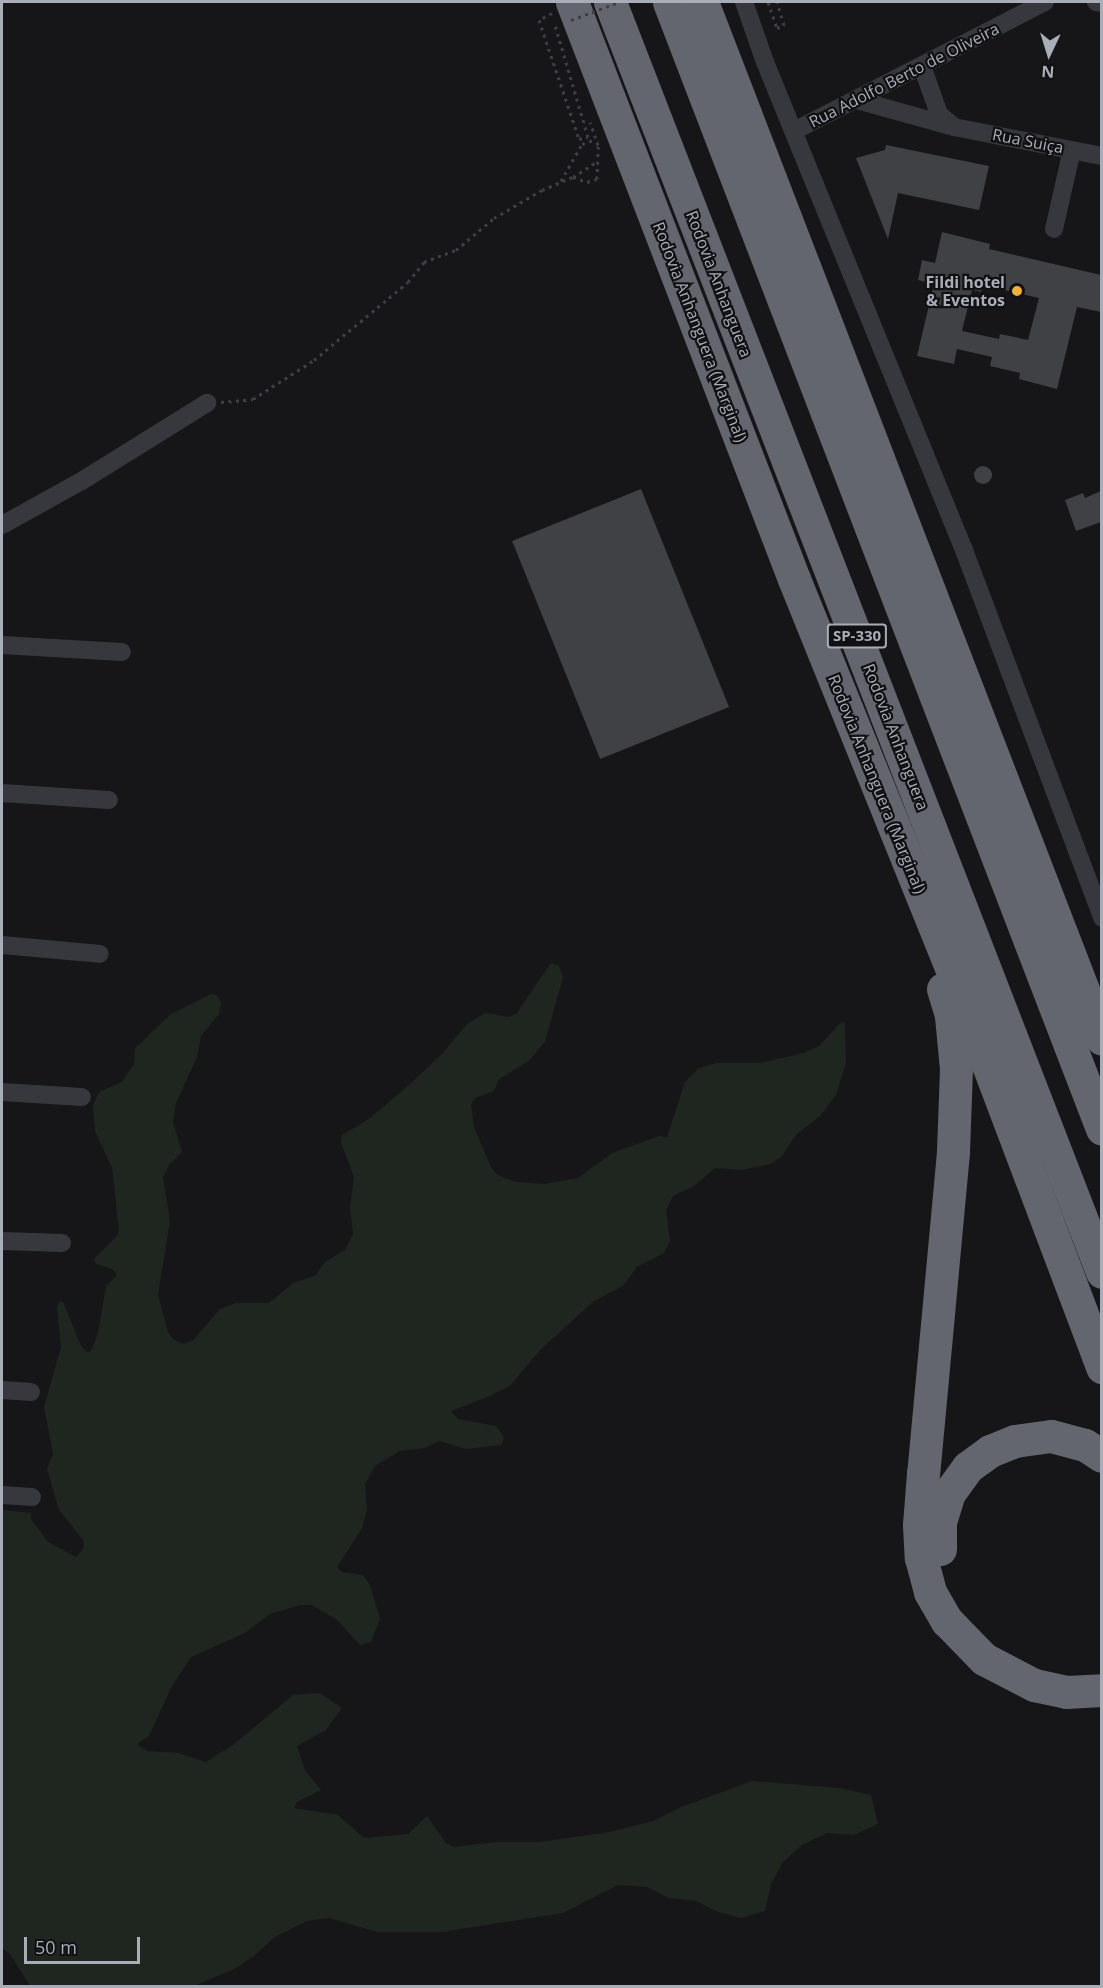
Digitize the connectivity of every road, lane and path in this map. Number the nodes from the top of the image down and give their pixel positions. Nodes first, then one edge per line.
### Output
1 (610, 2) edge
2 (619, 2) edge
3 (669, 2) edge
4 (702, 2) edge
5 (744, 2) edge
6 (768, 2) edge
7 (777, 2) edge
8 (1045, 2) edge
9 (1096, 2) edge
10 (1101, 3) edge
11 (570, 12) edge
12 (922, 66) junction
13 (582, 97) dead end
14 (857, 100) junction
15 (589, 118) dead end
16 (954, 128) junction
17 (794, 131) junction
18 (596, 139) junction
19 (1072, 150) junction
20 (1101, 156) edge
21 (598, 161) junction
22 (573, 177) junction
23 (560, 182) junction
24 (1054, 229) dead end
25 (207, 403) joint
26 (2, 525) edge
27 (2, 645) edge
28 (122, 652) dead end
29 (880, 791) junction
30 (2, 793) edge
31 (109, 800) dead end
32 (1101, 918) edge
33 (2, 945) edge
34 (100, 954) dead end
35 (1101, 1039) edge
36 (2, 1092) edge
37 (82, 1097) dead end
38 (1101, 1129) edge
39 (2, 1241) edge
40 (62, 1243) dead end
41 (1101, 1272) edge
42 (1101, 1367) edge
43 (2, 1390) edge
44 (31, 1392) dead end
45 (1101, 1456) edge
46 (2, 1495) edge
47 (32, 1497) dead end
48 (1101, 1672) edge
49 (1101, 1690) edge

1 - 41 highway, Rodovia Anhanguera / SP-330
2 - 11 path, bridge
3 - 38 highway, SP-330
4 - 35 highway
5 - 17 street
6 - 7 path
8 - 12 street, Rua Adolfo Berto de Oliveira
9 - 10 street
11 - 13 path
11 - 29 highway, Rodovia Anhanguera (Marginal)
12 - 14 street, Rua Adolfo Berto de Oliveira
12 - 16 street
14 - 16 street, Rua Suiça
14 - 17 street, Rua Adolfo Berto de Oliveira
15 - 18 path
16 - 19 street, Rua Suiça
17 - 32 street
18 - 21 path
18 - 23 path
19 - 20 street, Rua Suiça
19 - 24 street
21 - 22 path
21 - 22 path
22 - 23 path
23 - 25 path
25 - 26 street
27 - 28 street
29 - 42 highway, Rodovia Anhanguera (Marginal)
29 - 49 highway
30 - 31 street
33 - 34 street
36 - 37 street
39 - 40 street
43 - 44 street
45 - 48 highway
46 - 47 street

